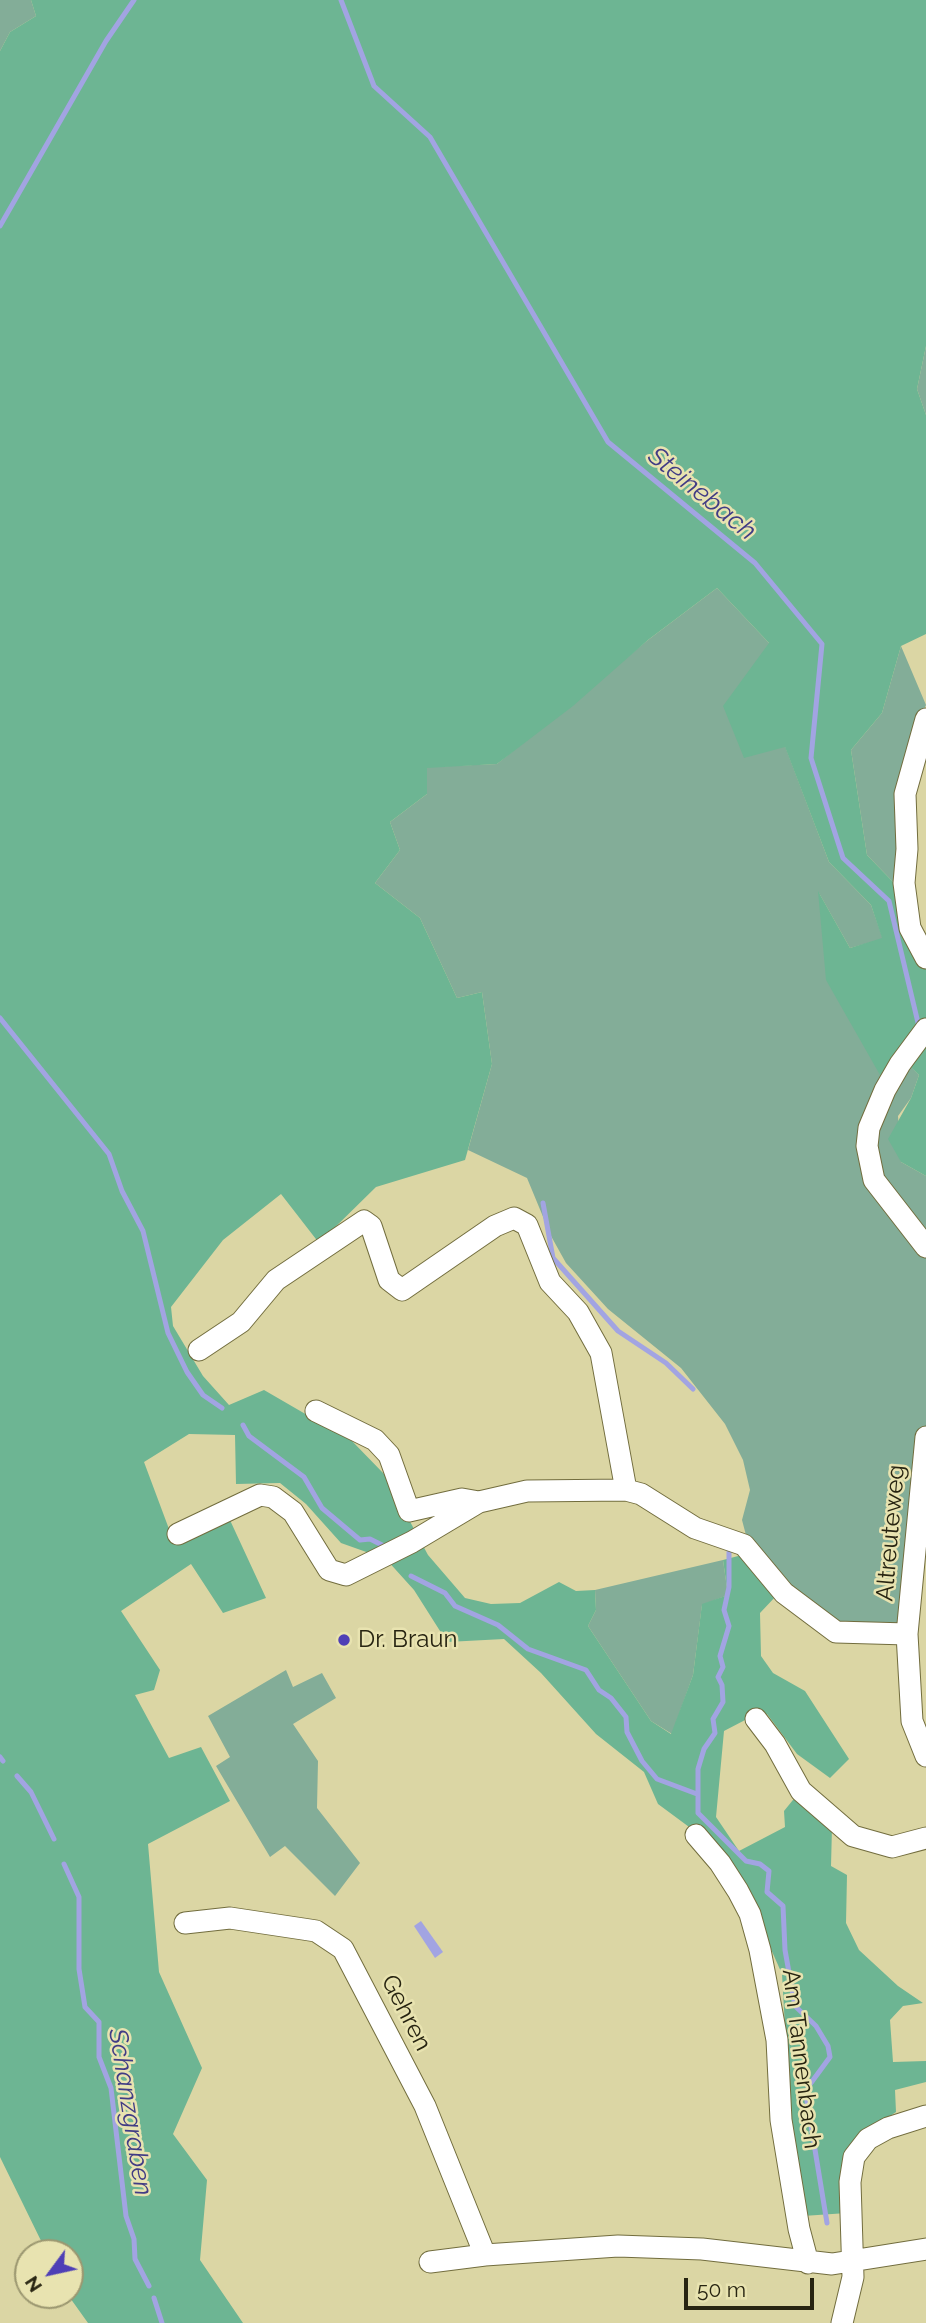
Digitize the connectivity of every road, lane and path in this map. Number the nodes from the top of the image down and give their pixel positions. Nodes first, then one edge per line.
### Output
1 (926, 719) edge
2 (926, 958) edge
3 (921, 1036) edge
4 (926, 1247) edge
5 (199, 1350) dead end
6 (316, 1411) dead end
7 (926, 1437) edge
8 (626, 1490) junction
9 (479, 1502) junction
10 (178, 1534) dead end
11 (907, 1634) junction
12 (756, 1719) dead end
13 (926, 1756) edge
14 (696, 1835) dead end
15 (926, 1838) edge
16 (185, 1923) dead end
17 (926, 2116) edge
18 (926, 2249) edge
19 (485, 2255) junction
20 (853, 2261) junction
21 (430, 2262) dead end
22 (808, 2263) junction
23 (842, 2323) edge

1 - 2 street
3 - 4 street
5 - 8 street
6 - 9 street
7 - 11 street, Altreuteweg
8 - 9 street
8 - 11 street, Altreuteweg
9 - 10 street
11 - 13 street, Altreuteweg
12 - 15 street
14 - 22 street, Am Tannenbach
16 - 19 street, Gehren
17 - 20 street
18 - 20 street
19 - 21 street
19 - 22 street
20 - 22 street
20 - 23 street

